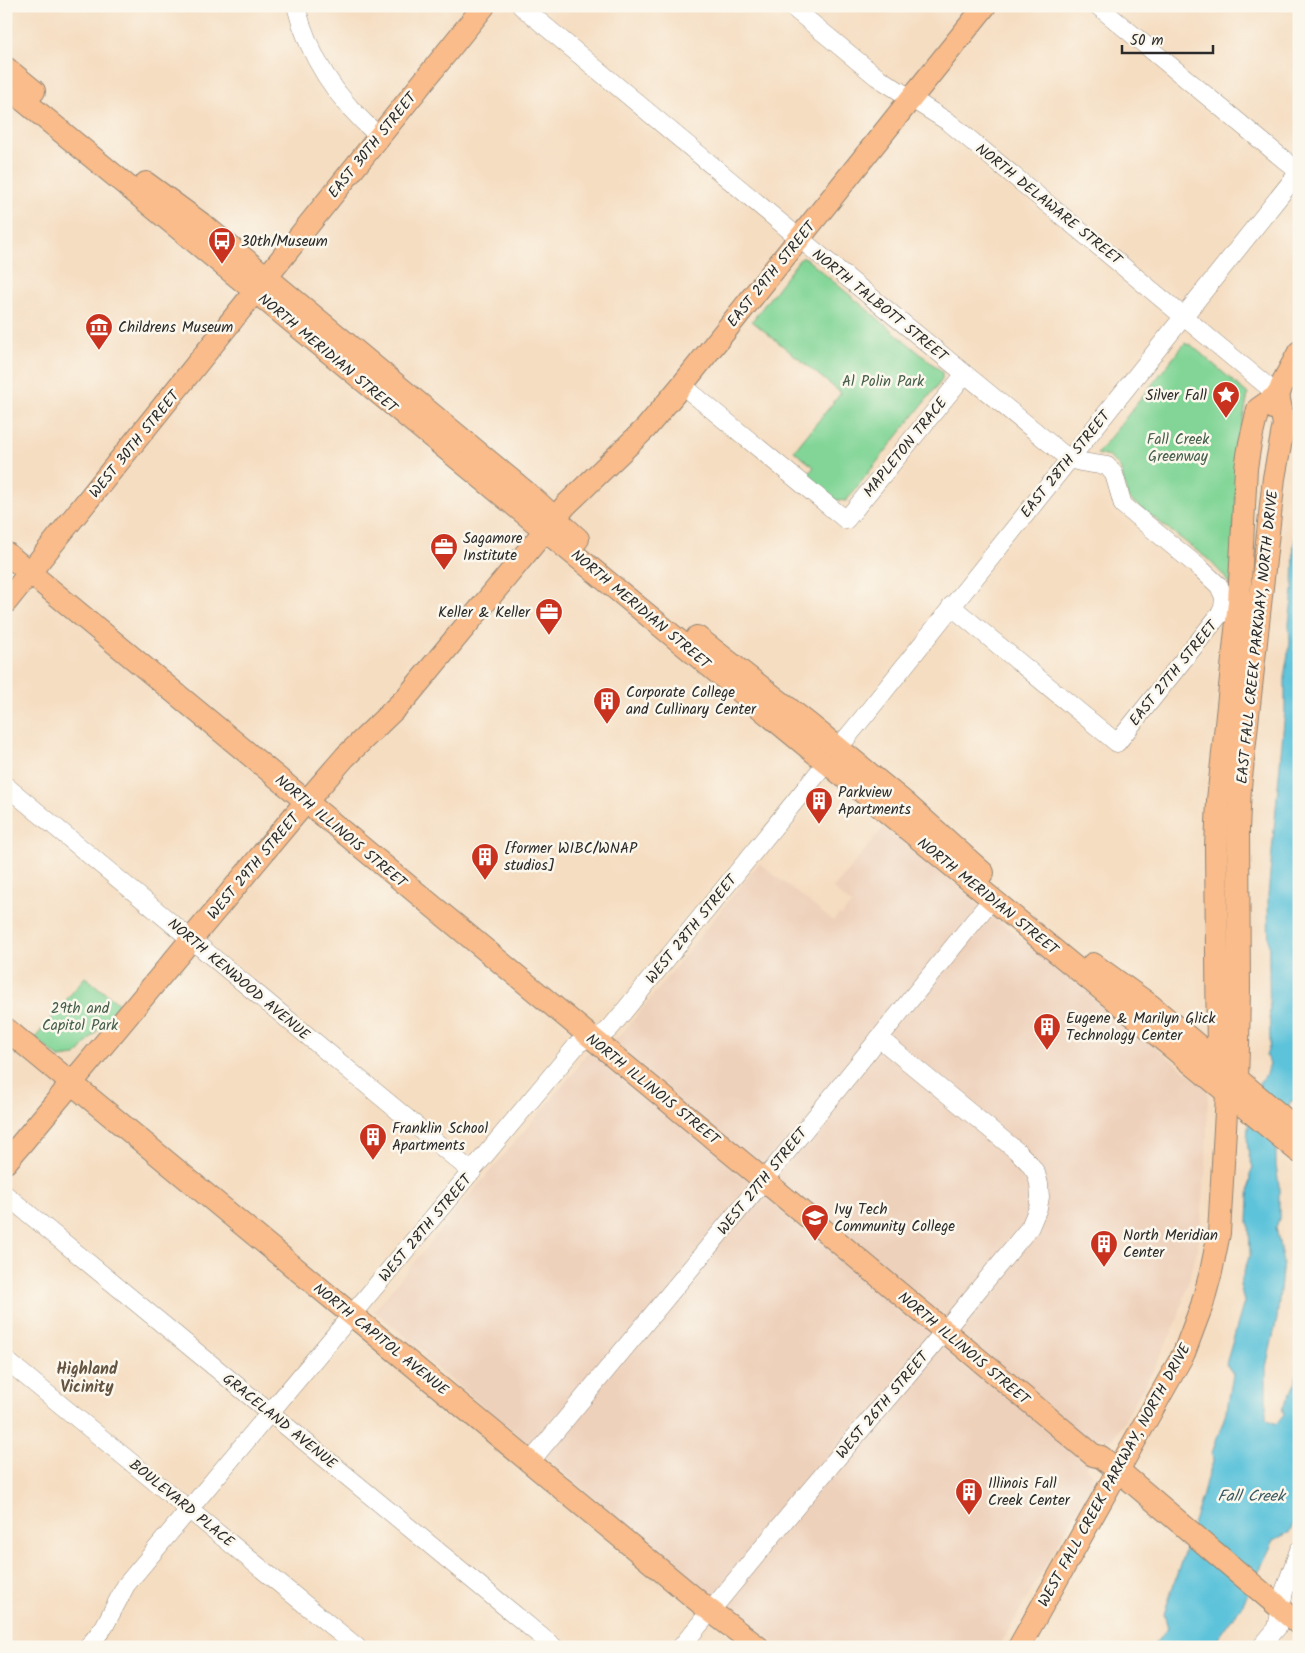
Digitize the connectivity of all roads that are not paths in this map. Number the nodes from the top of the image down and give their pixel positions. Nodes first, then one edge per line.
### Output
1 (296, 6) edge
2 (484, 6) edge
3 (521, 6) edge
4 (791, 6) edge
5 (984, 6) edge
6 (1098, 6) edge
7 (6, 68) edge
8 (6, 86) edge
9 (911, 99) junction
10 (379, 136) junction
11 (1299, 172) edge
12 (799, 238) junction
13 (260, 284) junction
14 (1184, 316) junction
15 (1299, 352) edge
16 (965, 374) junction
17 (682, 385) junction
18 (1278, 394) junction
19 (1299, 413) edge
20 (1069, 459) junction
21 (550, 524) junction
22 (6, 553) edge
23 (30, 573) junction
24 (1224, 601) joint
25 (6, 602) edge
26 (951, 606) junction
27 (832, 755) junction
28 (6, 786) edge
29 (306, 802) junction
30 (992, 899) junction
31 (191, 940) junction
32 (6, 1029) edge
33 (879, 1038) junction
34 (592, 1039) junction
35 (1218, 1061) junction
36 (72, 1083) junction
37 (1241, 1093) junction
38 (1299, 1131) edge
39 (1299, 1152) edge
40 (6, 1162) edge
41 (472, 1172) junction
42 (764, 1180) junction
43 (6, 1195) edge
44 (352, 1316) junction
45 (944, 1332) junction
46 (6, 1360) edge
47 (270, 1414) junction
48 (531, 1462) junction
49 (1118, 1471) junction
50 (189, 1511) junction
51 (1299, 1550) edge
52 (1275, 1603) junction
53 (710, 1611) junction
54 (1299, 1624) edge
55 (88, 1647) edge
56 (357, 1647) edge
57 (554, 1647) edge
58 (681, 1647) edge
59 (758, 1647) edge
60 (1019, 1647) edge
61 (1261, 1647) edge

1 - 10 street
2 - 10 main road, EAST 30TH STREET
3 - 12 street, NORTH TALBOTT STREET
4 - 9 street, NORTH DELAWARE STREET
5 - 9 main road, EAST 29TH STREET
6 - 11 street
7 - 13 main road, NORTH MERIDIAN STREET
8 - 13 main road, NORTH MERIDIAN STREET
9 - 12 main road, EAST 29TH STREET
9 - 14 street, NORTH DELAWARE STREET
10 - 13 main road, EAST 30TH STREET
11 - 14 street, EAST 28TH STREET
12 - 16 street, NORTH TALBOTT STREET
12 - 17 main road, EAST 29TH STREET
13 - 21 main road, NORTH MERIDIAN STREET
13 - 23 main road, WEST 30TH STREET
14 - 18 street, NORTH DELAWARE STREET
14 - 20 street, EAST 28TH STREET
15 - 18 main road
16 - 17 street, MAPLETON TRACE
16 - 20 street, NORTH TALBOTT STREET
17 - 21 main road, EAST 29TH STREET
18 - 19 main road, NORTH DELAWARE STREET
18 - 35 main road, EAST FALL CREEK PARKWAY, NORTH DRIVE
18 - 37 main road, EAST FALL CREEK PARKWAY, NORTH DRIVE
20 - 24 street, NORTH TALBOTT STREET
20 - 26 street, EAST 28TH STREET
21 - 27 main road, NORTH MERIDIAN STREET
21 - 29 main road, WEST 29TH STREET
22 - 23 main road, NORTH ILLINOIS STREET
23 - 25 main road, WEST 30TH STREET
23 - 29 main road, NORTH ILLINOIS STREET
24 - 26 street, EAST 27TH STREET
26 - 27 street, EAST 28TH STREET
27 - 30 main road, NORTH MERIDIAN STREET
27 - 34 street, WEST 28TH STREET
27 - 35 main road, NORTH MERIDIAN STREET
28 - 31 street, NORTH KENWOOD AVENUE
29 - 31 main road, WEST 29TH STREET
29 - 34 main road, NORTH ILLINOIS STREET
30 - 33 street, WEST 27TH STREET
30 - 37 main road, NORTH MERIDIAN STREET
31 - 36 main road, WEST 29TH STREET
31 - 41 street, NORTH KENWOOD AVENUE
32 - 36 main road, NORTH CAPITOL AVENUE
33 - 42 street, WEST 27TH STREET
33 - 45 street, WEST 26TH STREET
34 - 41 street, WEST 28TH STREET
34 - 42 main road, NORTH ILLINOIS STREET
35 - 37 main road, EAST FALL CREEK PARKWAY, NORTH DRIVE
36 - 40 main road, WEST 29TH STREET
36 - 44 main road, NORTH CAPITOL AVENUE
37 - 38 main road, NORTH MERIDIAN STREET
37 - 39 main road, NORTH MERIDIAN STREET
37 - 49 main road, WEST FALL CREEK PARKWAY, NORTH DRIVE
41 - 44 street, WEST 28TH STREET
42 - 45 main road, NORTH ILLINOIS STREET
42 - 48 street, WEST 27TH STREET
43 - 47 street, GRACELAND AVENUE
44 - 47 street, WEST 28TH STREET
44 - 48 main road, NORTH CAPITOL AVENUE
45 - 49 main road, NORTH ILLINOIS STREET
45 - 53 street, WEST 26TH STREET
46 - 50 street, BOULEVARD PLACE
47 - 50 street, WEST 28TH STREET
47 - 57 street, GRACELAND AVENUE
48 - 53 main road, NORTH CAPITOL AVENUE
49 - 52 main road, NORTH ILLINOIS STREET
49 - 60 main road, WEST FALL CREEK PARKWAY, NORTH DRIVE
50 - 55 street, WEST 28TH STREET
50 - 56 street, BOULEVARD PLACE
51 - 52 street
52 - 54 main road, NORTH ILLINOIS STREET
52 - 61 street
53 - 58 street, WEST 26TH STREET
53 - 59 main road, NORTH CAPITOL AVENUE

